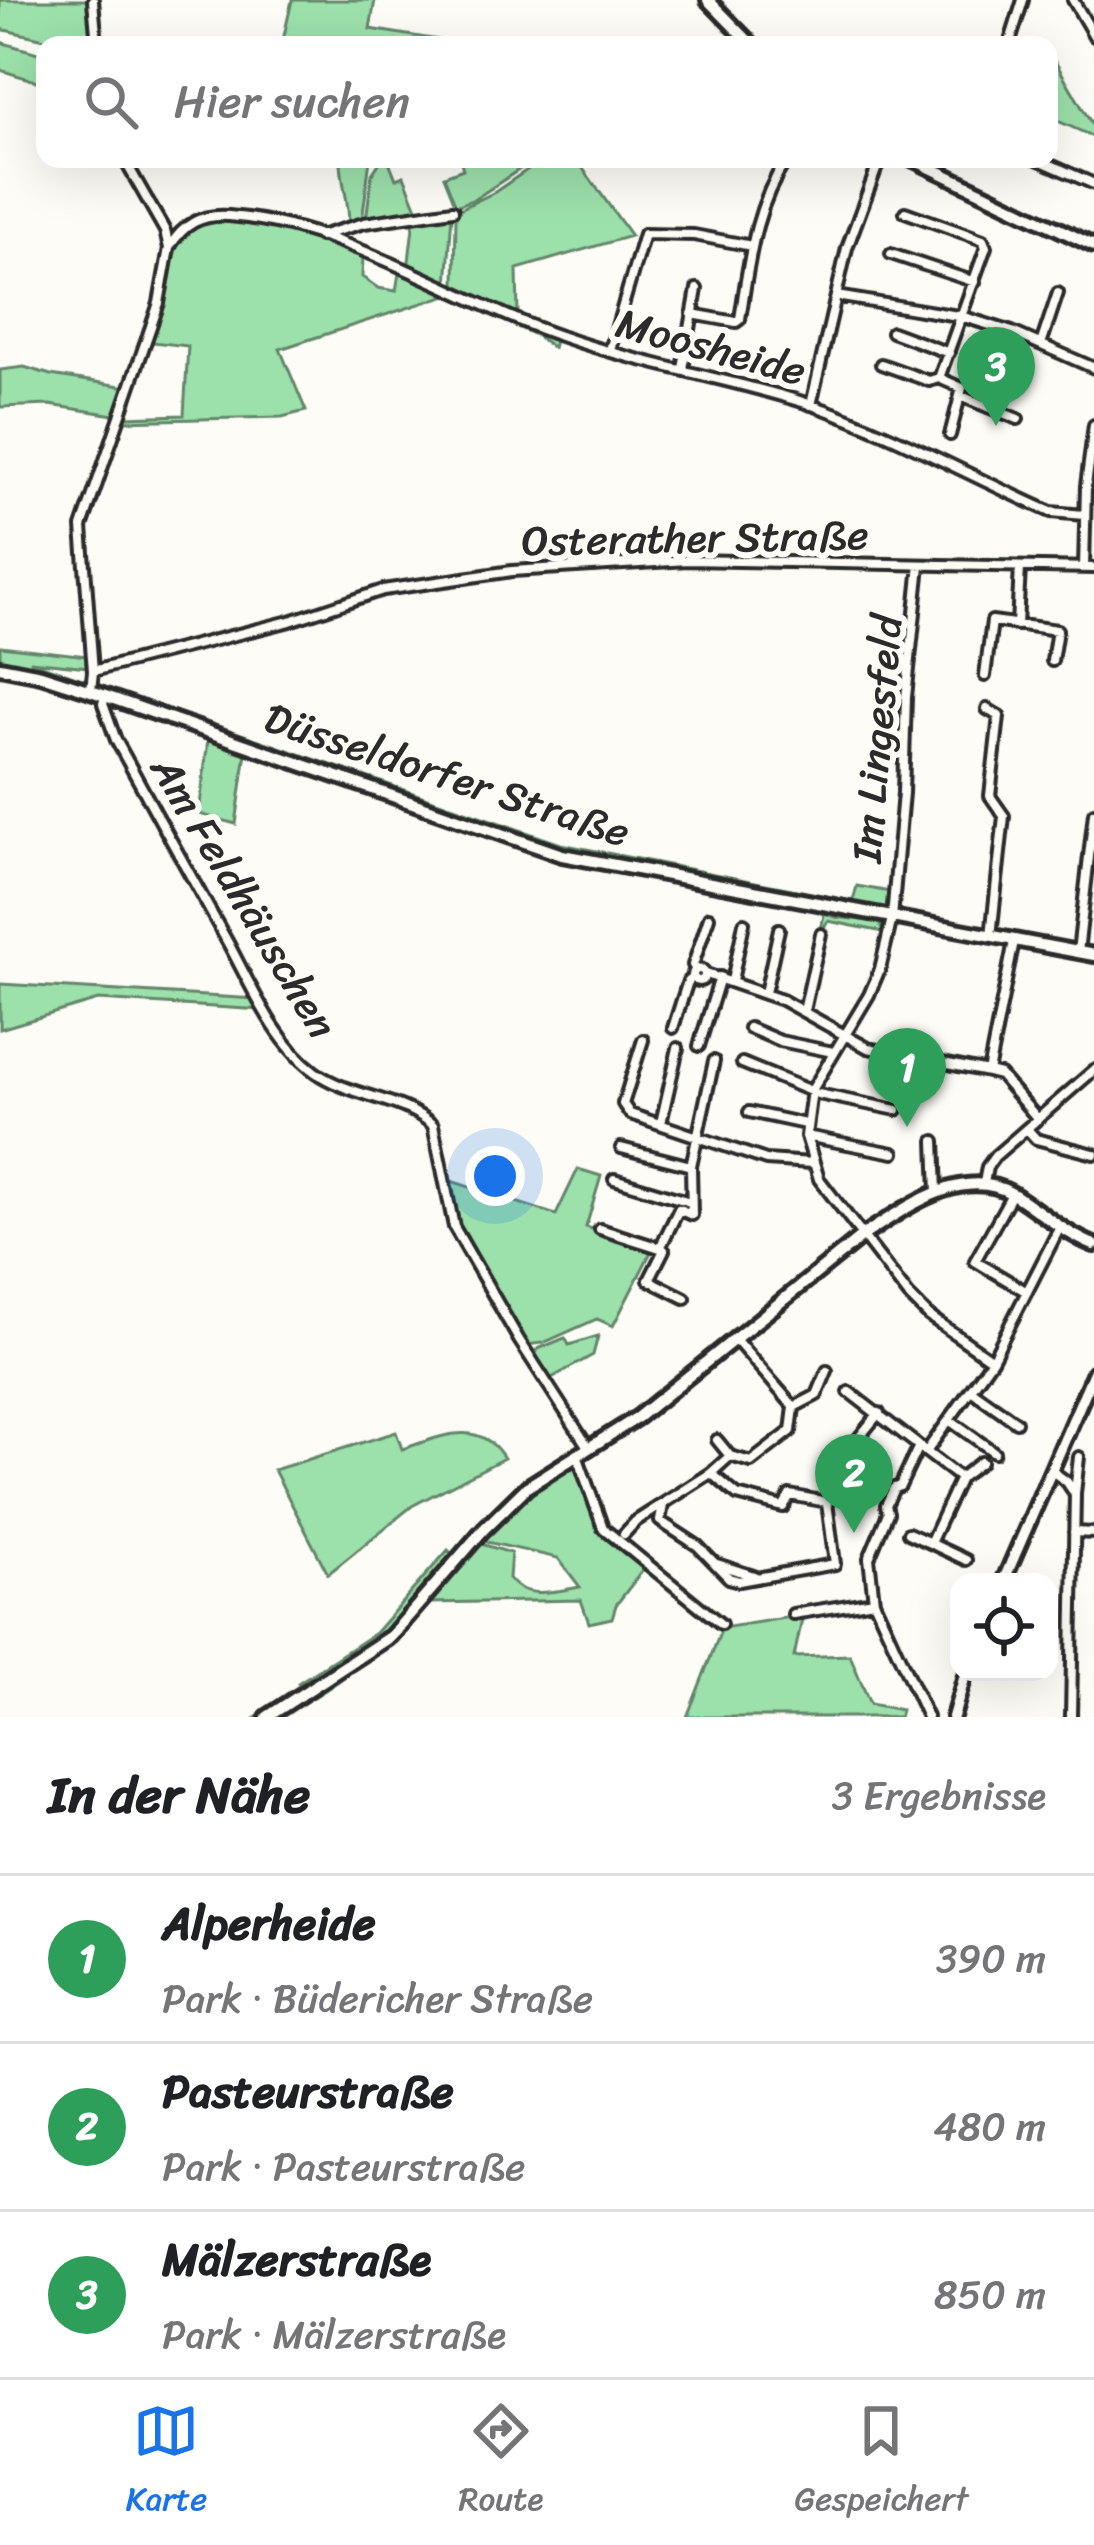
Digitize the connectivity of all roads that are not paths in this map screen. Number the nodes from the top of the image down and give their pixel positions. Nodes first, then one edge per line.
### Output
1 (94, 0) edge
2 (708, 0) edge
3 (1023, 0) edge
4 (1073, 0) edge
5 (96, 36) edge
6 (743, 36) edge
7 (1012, 36) edge
8 (1094, 36) edge
9 (129, 168) edge
10 (781, 168) edge
11 (877, 168) edge
12 (931, 168) edge
13 (1058, 168) edge
14 (1094, 184) edge
15 (453, 210) dead end
16 (905, 212) dead end
17 (319, 237) junction
18 (752, 246) junction
19 (1094, 246) edge
20 (169, 248) junction
21 (891, 254) dead end
22 (975, 282) junction
23 (697, 289) dead end
24 (1058, 293) dead end
25 (836, 296) junction
26 (692, 314) junction
27 (964, 317) junction
28 (892, 332) dead end
29 (1012, 332) junction
30 (1041, 344) junction
31 (610, 350) junction
32 (949, 353) junction
33 (881, 364) dead end
34 (1094, 368) edge
35 (683, 369) junction
36 (995, 373) dead end
37 (939, 378) junction
38 (961, 396) junction
39 (811, 405) junction
40 (1018, 419) dead end
41 (1094, 425) edge
42 (950, 435) dead end
43 (1084, 515) junction
44 (920, 565) junction
45 (1021, 567) junction
46 (1089, 568) edge
47 (1017, 625) junction
48 (1052, 661) dead end
49 (0, 667) edge
50 (93, 671) junction
51 (985, 676) dead end
52 (91, 691) junction
53 (105, 696) junction
54 (987, 709) dead end
55 (1094, 813) edge
56 (709, 917) dead end
57 (892, 918) junction
58 (744, 923) dead end
59 (779, 929) dead end
60 (821, 934) dead end
61 (991, 937) junction
62 (1013, 941) junction
63 (1078, 952) junction
64 (1094, 955) edge
65 (698, 974) junction
66 (720, 977) junction
67 (732, 981) junction
68 (765, 993) junction
69 (804, 1011) junction
70 (673, 1028) dead end
71 (749, 1028) dead end
72 (843, 1035) junction
73 (643, 1040) dead end
74 (699, 1046) dead end
75 (678, 1048) dead end
76 (832, 1052) junction
77 (713, 1061) dead end
78 (742, 1063) dead end
79 (1094, 1070) edge
80 (988, 1072) junction
81 (812, 1090) junction
82 (897, 1110) dead end
83 (749, 1112) dead end
84 (1038, 1119) junction
85 (661, 1123) junction
86 (805, 1124) junction
87 (1027, 1129) junction
88 (697, 1134) junction
89 (806, 1136) junction
90 (935, 1141) dead end
91 (621, 1148) dead end
92 (894, 1154) dead end
93 (1094, 1154) edge
94 (812, 1162) junction
95 (691, 1166) junction
96 (614, 1179) dead end
97 (984, 1183) junction
98 (937, 1194) junction
99 (1012, 1194) junction
100 (690, 1202) junction
101 (1060, 1228) junction
102 (600, 1229) dead end
103 (865, 1234) junction
104 (1094, 1245) edge
105 (660, 1248) junction
106 (1027, 1292) junction
107 (685, 1298) dead end
108 (735, 1339) junction
109 (992, 1360) junction
110 (827, 1371) dead end
111 (1094, 1372) edge
112 (971, 1390) junction
113 (849, 1392) dead end
114 (1090, 1393) edge
115 (794, 1407) junction
116 (879, 1413) junction
117 (949, 1420) junction
118 (1016, 1422) dead end
119 (717, 1440) dead end
120 (922, 1449) junction
121 (582, 1450) junction
122 (994, 1452) dead end
123 (730, 1456) junction
124 (1079, 1457) dead end
125 (981, 1462) dead end
126 (1052, 1471) junction
127 (711, 1473) junction
128 (960, 1478) junction
129 (1075, 1494) junction
130 (827, 1502) junction
131 (663, 1505) junction
132 (646, 1514) junction
133 (660, 1521) junction
134 (1074, 1532) junction
135 (908, 1533) dead end
136 (1094, 1533) edge
137 (624, 1534) dead end
138 (930, 1543) junction
139 (966, 1560) dead end
140 (1007, 1573) edge
141 (874, 1601) junction
142 (793, 1615) dead end
143 (722, 1624) dead end
144 (964, 1681) edge
145 (267, 1717) edge
146 (927, 1717) edge
147 (953, 1717) edge
148 (1071, 1717) edge

1 - 5 street
2 - 6 street
3 - 7 street
4 - 8 street
9 - 20 street
10 - 18 street
11 - 25 street
12 - 19 street
13 - 14 street
15 - 17 street, Moosheide
16 - 22 street
17 - 20 street, Moosheide
17 - 31 street, Moosheide
18 - 26 street
18 - 31 street
20 - 50 street
21 - 22 street
22 - 27 street
23 - 26 street
24 - 30 street
25 - 27 street
25 - 39 street
26 - 35 street
27 - 29 street
27 - 32 street
28 - 32 street
29 - 30 street
29 - 36 street
30 - 34 street
31 - 35 street, Moosheide
32 - 37 street
33 - 37 street
35 - 39 street, Moosheide
37 - 38 street
38 - 40 street
38 - 42 street
39 - 43 street, Moosheide
41 - 43 street
43 - 46 street
44 - 45 street, Osterather Straße
44 - 50 street, Osterather Straße
44 - 57 street, Im Lingesfeld
45 - 46 street, Osterather Straße
45 - 47 street
47 - 48 street
47 - 51 street
49 - 52 street, Düsseldorfer Straße
50 - 52 street
52 - 53 street, Düsseldorfer Straße
53 - 57 street, Düsseldorfer Straße
53 - 121 street, Am Feldhäuschen
54 - 61 street
55 - 63 street
56 - 65 street
57 - 61 street, Düsseldorfer Straße
57 - 72 street, Im Lingesfeld
58 - 67 street
59 - 68 street
60 - 69 street
61 - 62 street, Düsseldorfer Straße
62 - 63 street, Düsseldorfer Straße
62 - 80 street
63 - 64 street, Düsseldorfer Straße
65 - 66 street
65 - 70 street
66 - 67 street
66 - 74 street
67 - 68 street
68 - 69 street
69 - 72 street
71 - 76 street
72 - 76 street, Im Lingesfeld
72 - 80 street
73 - 85 street
75 - 85 street
76 - 81 street, Im Lingesfeld
77 - 88 street
78 - 81 street
79 - 84 street
80 - 84 street
81 - 82 street
81 - 86 street, Im Lingesfeld
83 - 86 street
84 - 87 street
85 - 88 street
86 - 89 street, Im Lingesfeld
87 - 93 street
87 - 97 street
88 - 94 street
88 - 95 street
89 - 92 street
89 - 94 street, Im Lingesfeld
90 - 98 street
91 - 95 street
94 - 103 street
95 - 100 street
96 - 100 street
97 - 98 street
97 - 99 street
98 - 103 street
99 - 101 street
99 - 106 street
100 - 105 street
101 - 104 street
101 - 106 street
102 - 105 street
103 - 108 street
103 - 109 street
105 - 107 street
106 - 109 street
108 - 115 street
108 - 121 street
109 - 112 street
110 - 115 street
111 - 114 street
112 - 117 street
112 - 118 street
113 - 116 street
114 - 126 street
115 - 123 street
116 - 120 street
116 - 130 street
117 - 120 street
117 - 122 street
119 - 123 street
120 - 128 street
120 - 141 street
121 - 143 street
121 - 145 street
123 - 127 street
124 - 129 street
125 - 128 street
126 - 129 street
126 - 140 street
127 - 130 street
127 - 131 street
128 - 138 street
129 - 134 street
130 - 133 street
131 - 132 street
131 - 133 street
132 - 133 street
132 - 137 street
134 - 136 street
134 - 148 street
135 - 138 street
138 - 139 street
141 - 142 street
141 - 146 street
144 - 147 street

